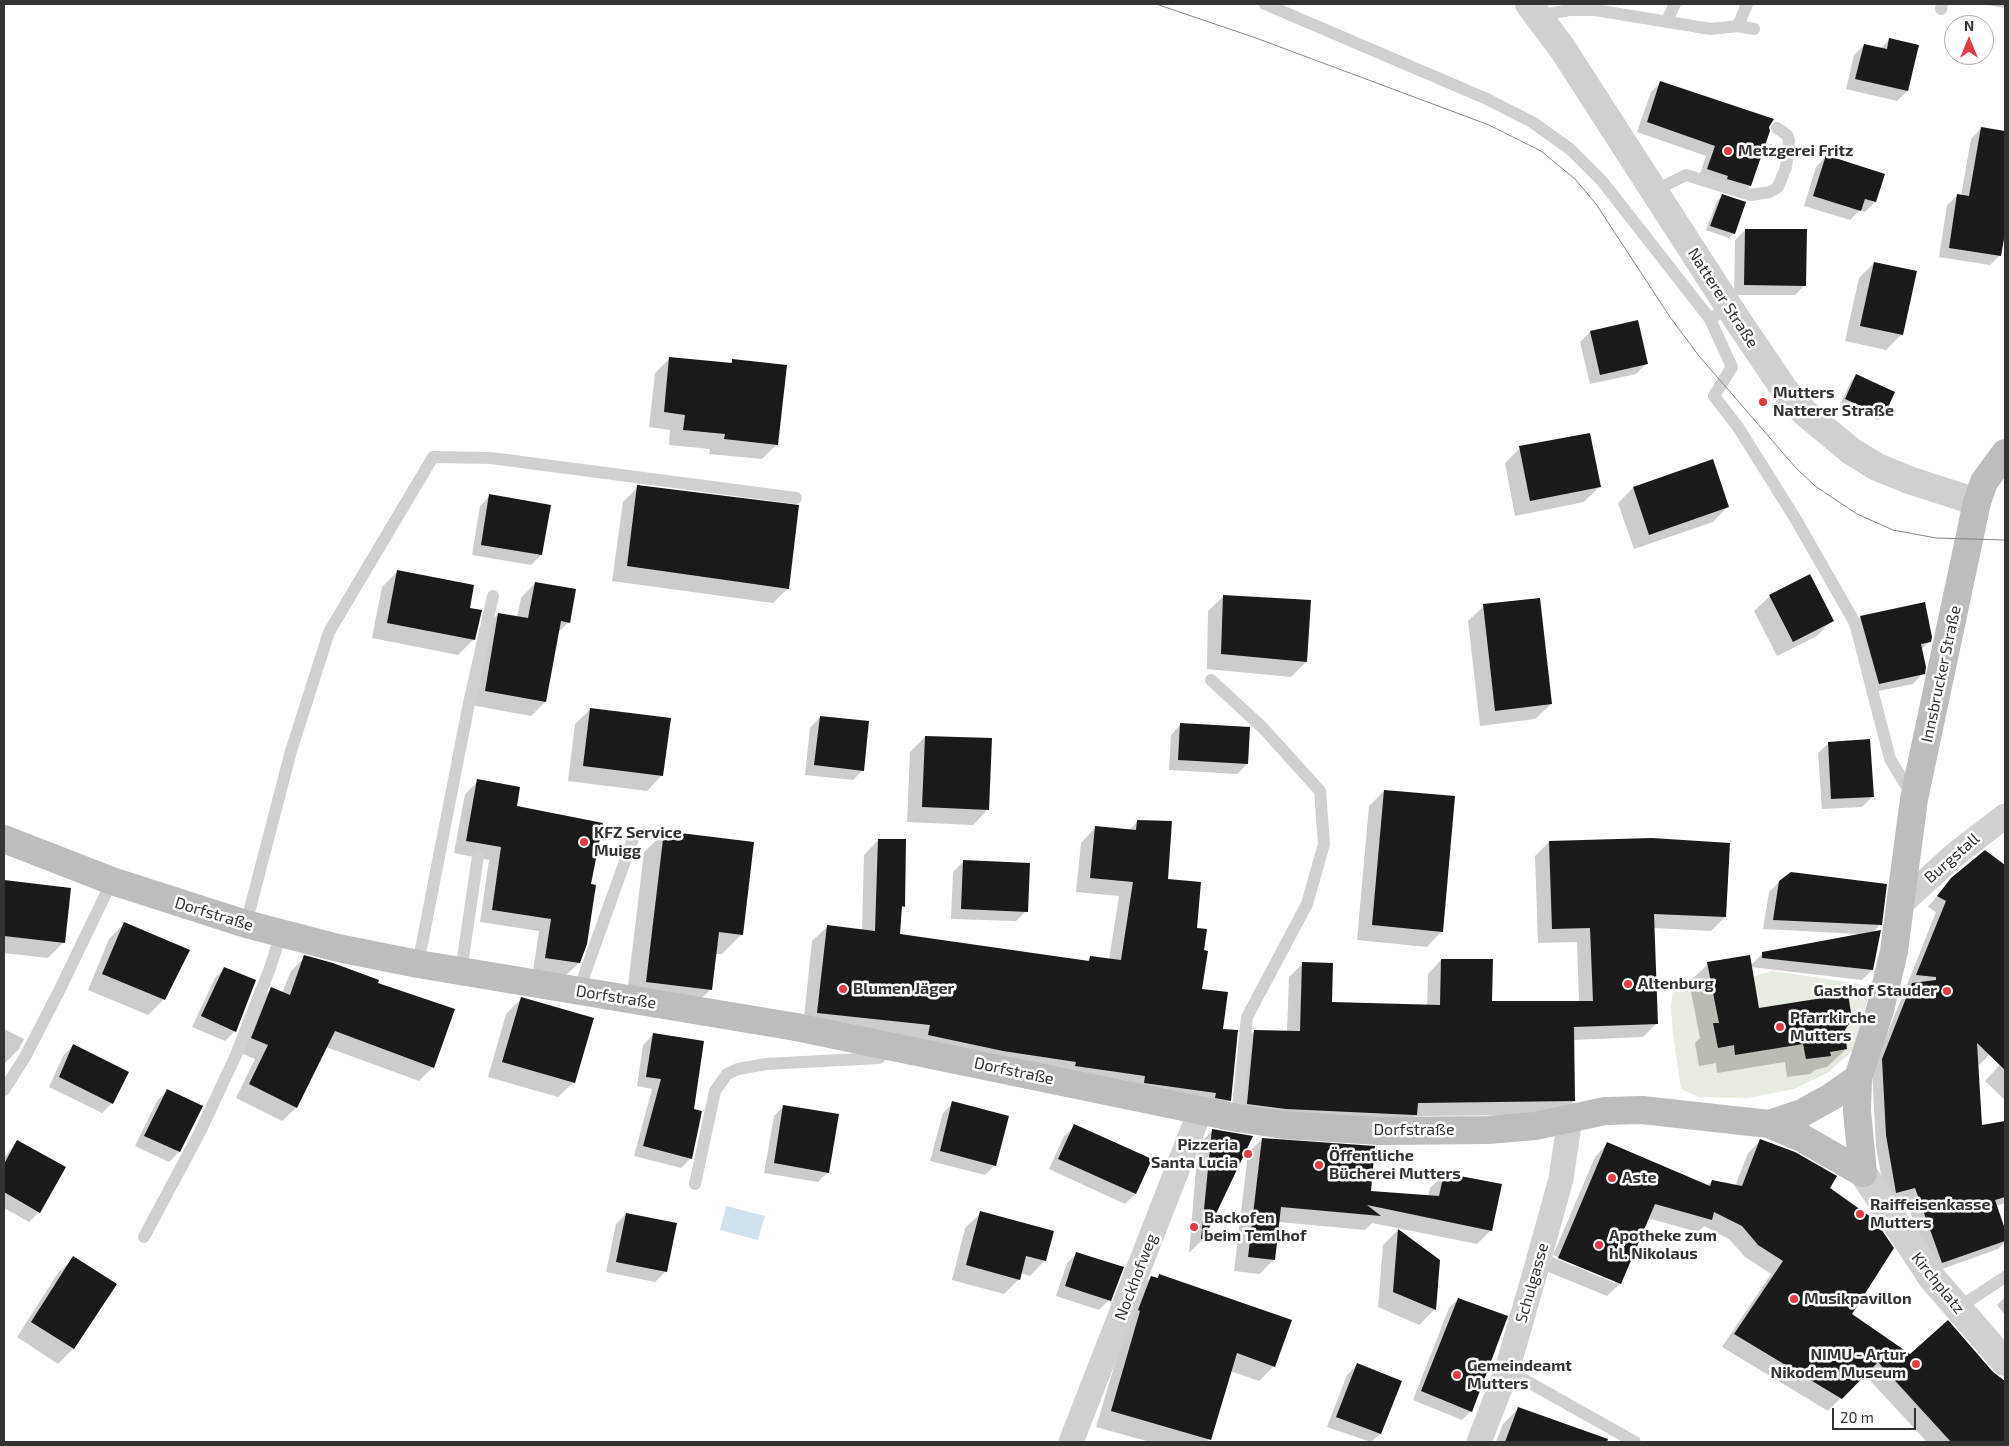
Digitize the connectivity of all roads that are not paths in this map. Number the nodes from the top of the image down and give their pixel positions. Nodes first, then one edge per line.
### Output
1 (1265, 4) edge
2 (1675, 4) edge
3 (1747, 4) edge
4 (1534, 10) edge
5 (1666, 22) junction
6 (1738, 26) junction
7 (1754, 29) dead end
8 (1777, 128) dead end
9 (1654, 191) junction
10 (1719, 313) junction
11 (2005, 453) edge
12 (796, 498) dead end
13 (1977, 502) junction
14 (493, 596) dead end
15 (1211, 680) dead end
16 (1914, 798) junction
17 (2005, 816) edge
18 (635, 834) dead end
19 (4, 839) edge
20 (478, 856) dead end
21 (112, 882) junction
22 (1902, 903) junction
23 (246, 924) junction
24 (281, 934) junction
25 (418, 964) junction
26 (461, 971) junction
27 (579, 990) junction
28 (891, 1047) junction
29 (1858, 1078) junction
30 (4, 1090) edge
31 (1200, 1111) junction
32 (1237, 1118) junction
33 (1570, 1118) junction
34 (1769, 1124) junction
35 (1863, 1172) junction
36 (695, 1184) dead end
37 (144, 1237) dead end
38 (2005, 1277) edge
39 (1958, 1308) junction
40 (2005, 1362) edge
41 (1507, 1370) junction
42 (1071, 1442) edge
43 (1479, 1442) edge
44 (1635, 1442) edge

1 - 10 lane
2 - 5 lane
3 - 6 lane
4 - 5 lane, Natterer Straße
4 - 9 street, Natterer Straße
5 - 6 lane, Natterer Straße
6 - 7 lane, Natterer Straße
8 - 9 lane
9 - 10 street, Natterer Straße
10 - 13 street, Natterer Straße
10 - 16 lane
11 - 13 main road, Innsbrucker Straße
12 - 23 lane
13 - 16 main road, Innsbrucker Straße
14 - 25 lane
15 - 32 lane
16 - 22 main road, Innsbrucker Straße
17 - 22 street, Burgstall
18 - 27 lane
19 - 21 main road, Dorfstraße
20 - 26 lane
21 - 23 main road, Dorfstraße
21 - 30 lane
22 - 29 main road, Kirchplatz
23 - 24 main road, Dorfstraße
24 - 25 main road, Dorfstraße
24 - 37 lane
25 - 26 main road, Dorfstraße
26 - 27 main road, Dorfstraße
27 - 28 main road, Dorfstraße
28 - 31 main road, Dorfstraße
28 - 36 lane
29 - 34 main road, Kirchplatz
29 - 35 main road, Kirchplatz
31 - 32 main road, Dorfstraße
31 - 42 street, Nockhofweg
32 - 33 main road, Dorfstraße
33 - 34 main road, Kirchplatz
33 - 41 street, Schulgasse
34 - 35 main road, Kirchplatz
35 - 39 street, Kirchplatz
38 - 39 lane
39 - 40 street, Kirchplatz
41 - 43 street, Schulgasse
41 - 44 lane

